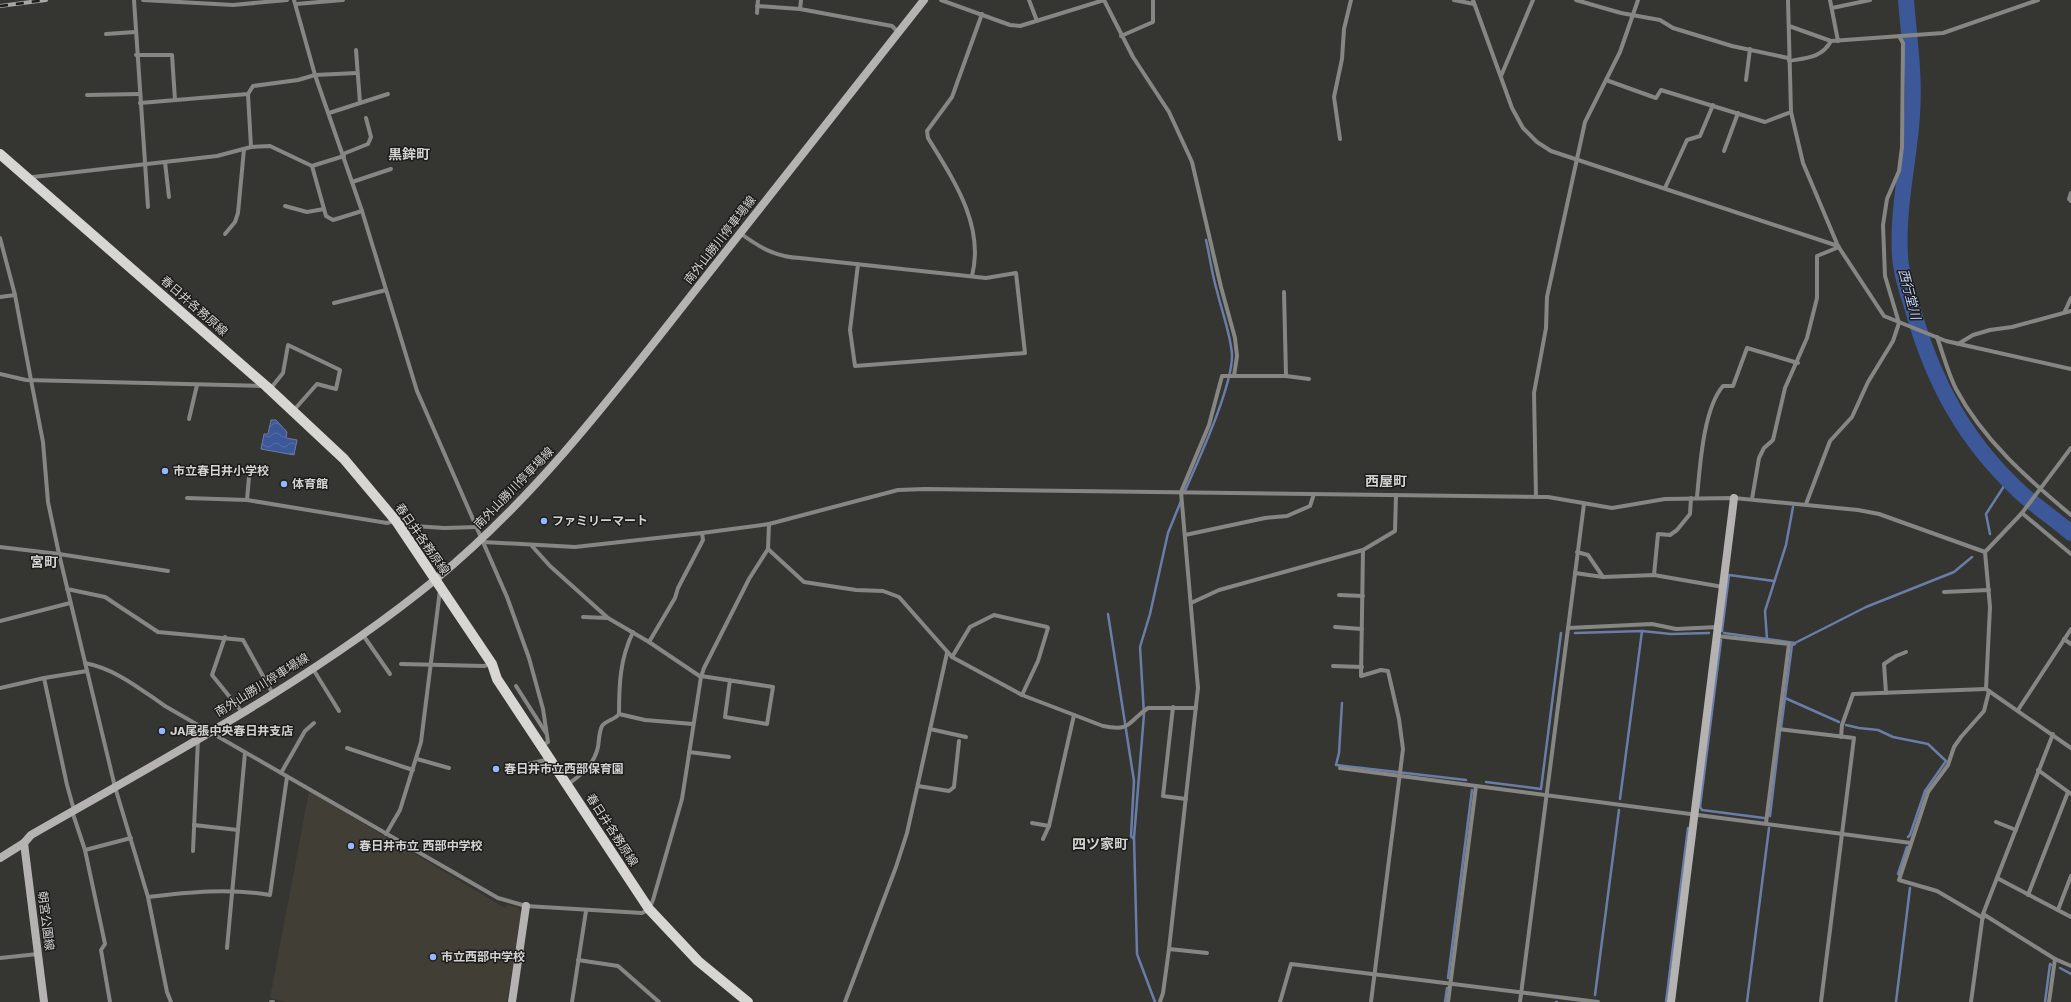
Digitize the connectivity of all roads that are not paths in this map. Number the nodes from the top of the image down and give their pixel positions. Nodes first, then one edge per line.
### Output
1 (134, 0) edge
2 (143, 0) edge
3 (287, 0) edge
4 (343, 0) edge
5 (758, 0) edge
6 (802, 0) edge
7 (924, 0) edge
8 (941, 0) edge
9 (1029, 0) edge
10 (1104, 0) edge
11 (1153, 0) edge
12 (1351, 0) edge
13 (1454, 0) edge
14 (1533, 0) edge
15 (1576, 0) edge
16 (1638, 0) edge
17 (1788, 0) edge
18 (1830, 0) edge
19 (1870, 0) edge
20 (2038, 0) edge
21 (323, 1) edge
22 (295, 2) edge
23 (1474, 2) edge
24 (757, 6) junction
25 (1832, 8) junction
26 (800, 9) junction
27 (756, 13) dead end
28 (982, 14) junction
29 (1634, 15) junction
30 (1036, 21) junction
31 (1789, 26) junction
32 (135, 32) junction
33 (899, 32) junction
34 (106, 34) dead end
35 (1121, 36) junction
36 (1900, 36) junction
37 (1831, 41) junction
38 (1838, 41) junction
39 (1750, 49) junction
40 (356, 50) dead end
41 (136, 55) junction
42 (1788, 60) junction
43 (357, 73) junction
44 (315, 75) junction
45 (1501, 76) junction
46 (1606, 80) junction
47 (1746, 80) dead end
48 (139, 94) junction
49 (248, 94) junction
50 (388, 94) dead end
51 (87, 95) dead end
52 (175, 100) junction
53 (360, 103) junction
54 (140, 104) junction
55 (1713, 105) junction
56 (1791, 112) junction
57 (329, 113) junction
58 (1738, 113) junction
59 (366, 118) dead end
60 (1340, 139) dead end
61 (251, 147) junction
62 (244, 149) junction
63 (1724, 150) dead end
64 (0, 154) edge
65 (344, 155) junction
66 (1576, 159) junction
67 (165, 162) junction
68 (145, 164) junction
69 (312, 166) junction
70 (391, 169) dead end
71 (29, 180) junction
72 (352, 182) junction
73 (1665, 188) junction
74 (2071, 193) edge
75 (169, 197) dead end
76 (2071, 201) edge
77 (285, 206) dead end
78 (148, 207) dead end
79 (324, 209) junction
80 (362, 211) junction
81 (740, 233) junction
82 (225, 234) dead end
83 (0, 238) edge
84 (1838, 246) junction
85 (858, 264) junction
86 (972, 276) junction
87 (386, 290) junction
88 (1284, 292) dead end
89 (15, 295) junction
90 (0, 297) edge
91 (2071, 298) edge
92 (334, 303) dead end
93 (2065, 311) junction
94 (2071, 311) edge
95 (1900, 323) junction
96 (1937, 337) junction
97 (1958, 344) junction
98 (1798, 362) junction
99 (2071, 369) edge
100 (0, 374) edge
101 (1234, 376) junction
102 (1286, 376) junction
103 (1309, 379) dead end
104 (31, 380) junction
105 (197, 385) junction
106 (268, 388) junction
107 (294, 411) junction
108 (190, 418) dead end
109 (2071, 448) edge
110 (249, 478) dead end
111 (2038, 490) junction
112 (1181, 492) junction
113 (1314, 494) junction
114 (1396, 495) junction
115 (1536, 497) junction
116 (187, 498) dead end
117 (1691, 498) junction
118 (1697, 498) junction
119 (1734, 498) junction
120 (1752, 499) junction
121 (246, 500) junction
122 (1584, 504) junction
123 (1806, 504) junction
124 (2023, 512) junction
125 (2071, 515) edge
126 (397, 523) junction
127 (769, 524) junction
128 (478, 527) junction
129 (702, 533) junction
130 (1185, 535) junction
131 (483, 540) junction
132 (532, 546) junction
133 (0, 547) edge
134 (768, 549) junction
135 (1363, 550) junction
136 (1578, 552) junction
137 (1985, 552) junction
138 (59, 554) junction
139 (2071, 554) edge
140 (168, 571) dead end
141 (1575, 573) junction
142 (1654, 575) junction
143 (1603, 577) junction
144 (438, 584) junction
145 (1723, 587) junction
146 (67, 589) junction
147 (1989, 590) junction
148 (1944, 592) dead end
149 (1339, 595) dead end
150 (1363, 596) junction
151 (70, 603) junction
152 (1191, 603) junction
153 (583, 616) dead end
154 (608, 618) junction
155 (0, 621) edge
156 (1718, 627) junction
157 (1335, 628) dead end
158 (1568, 628) junction
159 (1362, 629) junction
160 (2071, 629) edge
161 (632, 632) junction
162 (363, 634) junction
163 (1717, 636) junction
164 (225, 637) junction
165 (2064, 640) junction
166 (649, 642) junction
167 (2071, 644) edge
168 (1906, 652) dead end
169 (947, 653) junction
170 (952, 657) junction
171 (85, 663) junction
172 (401, 664) dead end
173 (492, 664) junction
174 (430, 666) junction
175 (1333, 666) dead end
176 (1362, 667) junction
177 (313, 668) junction
178 (88, 671) junction
179 (390, 674) dead end
180 (701, 676) junction
181 (44, 678) junction
182 (730, 680) junction
183 (516, 686) dead end
184 (0, 688) edge
185 (1988, 690) junction
186 (1886, 693) junction
187 (273, 694) junction
188 (1022, 695) junction
189 (1173, 708) junction
190 (1196, 708) junction
191 (2018, 710) junction
192 (339, 711) dead end
193 (242, 712) junction
194 (619, 714) junction
195 (1074, 715) junction
196 (314, 723) dead end
197 (693, 724) junction
198 (930, 729) junction
199 (1778, 729) junction
200 (210, 731) junction
201 (2052, 734) junction
202 (547, 735) junction
203 (966, 737) dead end
204 (1841, 737) junction
205 (198, 739) junction
206 (959, 741) dead end
207 (541, 746) junction
208 (347, 748) dead end
209 (2071, 748) edge
210 (689, 752) junction
211 (245, 753) junction
212 (729, 757) dead end
213 (550, 759) junction
214 (417, 760) junction
215 (449, 768) dead end
216 (510, 768) dead end
217 (1340, 768) dead end
218 (413, 770) junction
219 (2038, 770) junction
220 (281, 773) junction
221 (287, 776) junction
222 (1399, 777) junction
223 (567, 785) junction
224 (115, 786) junction
225 (918, 786) junction
226 (1476, 786) junction
227 (2070, 793) edge
228 (1547, 795) junction
229 (1186, 799) junction
230 (74, 811) junction
231 (1695, 814) junction
232 (1996, 822) dead end
233 (1032, 823) dead end
234 (1766, 823) junction
235 (194, 825) junction
236 (1049, 826) junction
237 (238, 830) junction
238 (2016, 830) junction
239 (1843, 833) junction
240 (386, 834) junction
241 (130, 838) junction
242 (1043, 839) dead end
243 (1911, 843) junction
244 (24, 844) junction
245 (84, 850) junction
246 (192, 850) dead end
247 (0, 858) edge
248 (2071, 876) edge
249 (1997, 878) junction
250 (232, 892) junction
251 (2028, 895) junction
252 (148, 897) junction
253 (526, 906) junction
254 (649, 909) junction
255 (2058, 910) junction
256 (586, 911) junction
257 (1983, 916) junction
258 (2071, 917) edge
259 (227, 948) dead end
260 (1169, 949) junction
261 (38, 954) junction
262 (1207, 954) dead end
263 (0, 958) edge
264 (2055, 959) junction
265 (578, 960) junction
266 (2071, 966) edge
267 (1374, 973) junction
268 (1450, 983) junction
269 (1521, 992) junction
270 (44, 1002) edge
271 (110, 1002) edge
272 (171, 1002) edge
273 (512, 1002) edge
274 (572, 1002) edge
275 (659, 1002) edge
276 (748, 1002) edge
277 (845, 1002) edge
278 (1160, 1002) edge
279 (1280, 1002) edge
280 (1370, 1002) edge
281 (1448, 1002) edge
282 (1520, 1002) edge
283 (1592, 1002) edge
284 (1598, 1002) edge
285 (1671, 1002) edge
286 (1821, 1002) edge
287 (1971, 1002) edge
288 (2050, 1002) edge

1 - 32 street
2 - 3 street
4 - 21 street
5 - 24 street
6 - 26 street
7 - 33 main road, 南外山勝川停車場線
8 - 28 street
9 - 30 street
10 - 30 street
10 - 35 street
11 - 35 street
12 - 60 street
13 - 23 street
14 - 45 street
15 - 29 street
16 - 29 street
17 - 31 street
18 - 25 street
19 - 25 street
20 - 36 street
21 - 22 street
22 - 44 street
23 - 45 street
24 - 26 street
24 - 27 street
25 - 38 street
26 - 33 street
28 - 30 street
28 - 86 street
29 - 39 street
29 - 46 street
31 - 37 street
31 - 42 street
32 - 34 street
32 - 41 street
33 - 81 main road, 南外山勝川停車場線
35 - 101 street
36 - 38 street
36 - 95 street
37 - 38 street
37 - 42 street
39 - 42 street
39 - 47 street
40 - 43 street
41 - 48 street
41 - 52 street
42 - 56 street
43 - 44 street
43 - 53 street
44 - 49 street
44 - 57 street
45 - 66 street
46 - 55 street
46 - 66 street
48 - 51 street
48 - 54 street
49 - 52 street
49 - 61 street
50 - 53 street
52 - 54 street
53 - 57 street
54 - 68 street
55 - 58 street
55 - 73 street
56 - 58 street
56 - 84 street
57 - 65 street
58 - 63 street
59 - 65 street
61 - 62 street
61 - 69 street
62 - 67 street
62 - 82 street
64 - 71 main road, 春日井各務原線
65 - 69 street
65 - 72 street
66 - 73 street
66 - 115 street
67 - 68 street
67 - 75 street
68 - 71 street
68 - 78 street
69 - 79 street
70 - 72 street
71 - 106 main road, 春日井各務原線
72 - 80 street
73 - 84 street
74 - 76 street
77 - 79 street
79 - 80 street
80 - 87 street
81 - 85 street
81 - 131 main road, 南外山勝川停車場線
83 - 89 street
84 - 95 street
84 - 98 street
85 - 86 street
85 - 86 street
87 - 92 street
87 - 128 street
88 - 102 street
89 - 90 street
89 - 104 street
91 - 93 street
93 - 94 street
93 - 97 street
95 - 96 street
95 - 123 street
96 - 97 street
96 - 111 street
97 - 99 street
98 - 118 street
98 - 120 street
100 - 104 street
101 - 102 street
101 - 112 street
102 - 103 street
104 - 105 street
104 - 138 street
105 - 106 street
105 - 108 street
106 - 107 main road, 春日井各務原線
106 - 107 street
107 - 126 main road, 春日井各務原線
109 - 111 street
110 - 121 street
111 - 124 street
111 - 125 street
112 - 113 street
112 - 127 street
112 - 130 street
113 - 114 street
113 - 130 street
114 - 115 street
114 - 135 street
115 - 122 street
116 - 121 street
117 - 118 street
117 - 122 street
117 - 142 street
118 - 119 street
119 - 120 street
119 - 145 main road
120 - 123 street
121 - 126 street
122 - 136 street
123 - 137 street
124 - 137 street
124 - 139 street
126 - 128 street
126 - 144 main road, 春日井各務原線
127 - 129 street
127 - 134 street
128 - 131 street
129 - 132 street
129 - 166 street
130 - 152 street
131 - 132 street
131 - 144 main road, 南外山勝川停車場線
131 - 202 street
132 - 154 street
133 - 138 street
134 - 169 street
134 - 180 street
135 - 150 street
135 - 152 street
136 - 141 street
136 - 143 street
137 - 147 street
138 - 140 street
138 - 146 street
141 - 143 street
141 - 158 street
142 - 143 street
142 - 145 street
144 - 162 main road, 南外山勝川停車場線
144 - 173 main road, 春日井各務原線
144 - 174 street
145 - 156 main road
146 - 151 street
146 - 164 street
147 - 148 street
147 - 185 street
149 - 150 street
150 - 159 street
151 - 155 street
151 - 171 street
152 - 190 street
153 - 154 street
154 - 161 street
156 - 158 street
156 - 163 main road
157 - 159 street
158 - 228 street
159 - 176 street
160 - 165 street
161 - 166 street
161 - 194 street
162 - 177 main road, 南外山勝川停車場線
162 - 179 street
163 - 199 street
163 - 231 main road
164 - 187 street
164 - 193 street
165 - 167 street
165 - 191 street
166 - 180 street
168 - 186 street
169 - 170 street
169 - 198 street
170 - 188 street
170 - 188 street
171 - 178 street
171 - 200 street
172 - 174 street
173 - 174 street
173 - 207 main road, 春日井各務原線
174 - 214 street
175 - 176 street
176 - 222 street
177 - 187 main road, 南外山勝川停車場線
177 - 192 street
178 - 181 street
178 - 224 street
180 - 182 street
180 - 197 street
181 - 184 street
181 - 230 street
182 - 182 street
183 - 202 street
185 - 186 street
185 - 191 street
185 - 243 street
186 - 204 street
187 - 193 main road, 南外山勝川停車場線
188 - 195 street
189 - 190 street
189 - 195 street
189 - 229 street
190 - 229 street
191 - 201 street
193 - 200 main road, 南外山勝川停車場線
194 - 197 street
194 - 223 street
195 - 236 street
196 - 220 street
197 - 210 street
198 - 203 street
198 - 225 street
199 - 204 street
199 - 234 street
200 - 205 main road, 南外山勝川停車場線
200 - 211 street
201 - 209 street
201 - 219 street
202 - 207 street
204 - 239 street
205 - 224 main road, 南外山勝川停車場線
205 - 235 street
206 - 225 street
207 - 213 main road, 春日井各務原線
208 - 218 street
210 - 212 street
210 - 254 street
211 - 220 street
211 - 237 street
213 - 216 street
213 - 223 main road, 春日井各務原線
214 - 215 street
214 - 218 street
217 - 222 street
218 - 240 street
219 - 227 street
219 - 238 street
220 - 221 street
221 - 240 street
221 - 250 street
222 - 226 street
222 - 267 street
223 - 254 main road, 春日井各務原線
224 - 230 main road, 南外山勝川停車場線
224 - 241 street
225 - 277 street
226 - 228 street
226 - 268 street
227 - 251 street
228 - 231 street
228 - 269 street
229 - 260 street
230 - 244 main road, 南外山勝川停車場線
230 - 245 street
231 - 234 street
231 - 285 main road
232 - 238 street
233 - 236 street
234 - 239 street
235 - 237 street
235 - 246 street
236 - 242 street
237 - 250 street
238 - 249 street
239 - 243 street
239 - 286 street
240 - 253 street
241 - 245 street
241 - 252 street
243 - 257 street
244 - 247 main road, 南外山勝川停車場線
244 - 261 main road, 朝宮公園線
245 - 271 street
248 - 255 street
249 - 251 street
249 - 257 street
250 - 252 street
250 - 259 street
251 - 255 street
252 - 272 street
253 - 256 street
253 - 273 main road
254 - 256 street
254 - 276 main road, 春日井各務原線
255 - 258 street
256 - 265 street
257 - 264 street
257 - 287 street
260 - 262 street
260 - 278 street
261 - 263 street
261 - 270 main road, 朝宮公園線
264 - 266 street
264 - 288 street
265 - 274 street
265 - 275 street
267 - 268 street
267 - 279 street
267 - 280 street
268 - 269 street
268 - 281 street
269 - 282 street
269 - 283 street
283 - 284 street

